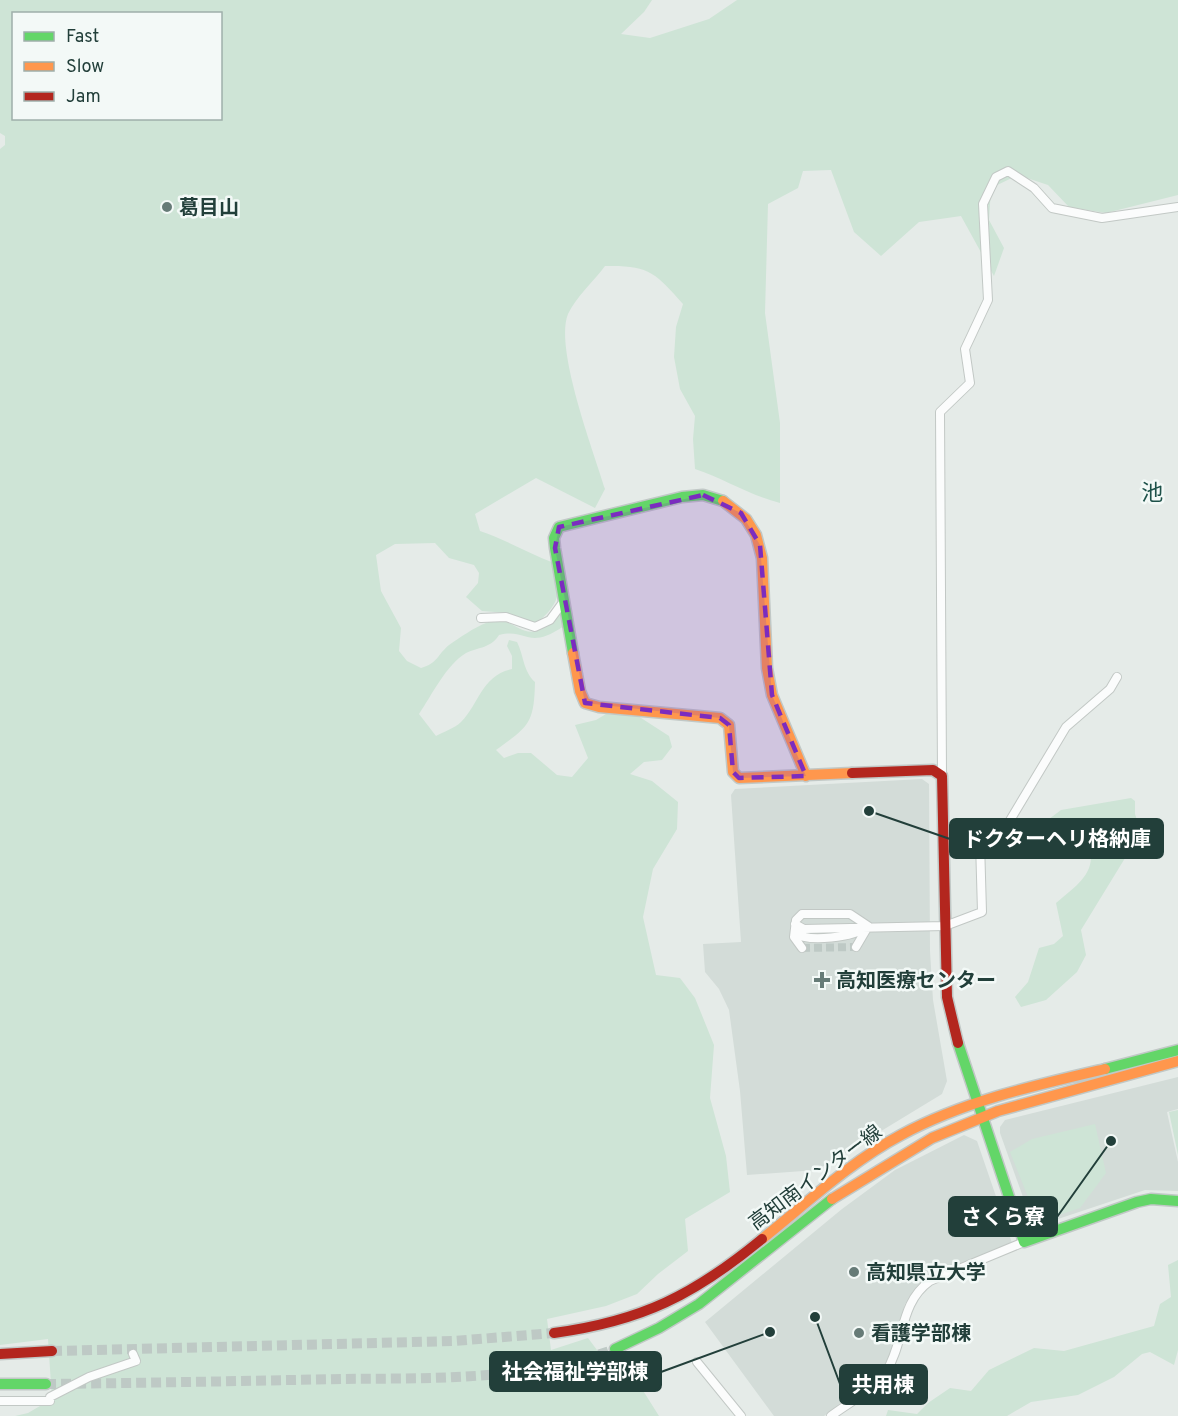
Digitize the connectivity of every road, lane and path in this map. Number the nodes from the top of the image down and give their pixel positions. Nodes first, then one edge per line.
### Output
1 (1178, 207) edge
2 (564, 601) junction
3 (481, 618) dead end
4 (1117, 677) dead end
5 (806, 776) junction
6 (942, 776) junction
7 (795, 924) junction
8 (868, 926) junction
9 (945, 926) junction
10 (795, 933) junction
11 (856, 947) dead end
12 (802, 948) dead end
13 (1178, 1050) edge
14 (1178, 1061) edge
15 (978, 1104) junction
16 (983, 1117) junction
17 (1178, 1201) edge
18 (1024, 1242) junction
19 (554, 1333) tunnel mouth
20 (615, 1349) tunnel mouth
21 (52, 1351) tunnel mouth
22 (0, 1354) edge
23 (133, 1354) dead end
24 (697, 1362) dead end
25 (0, 1384) edge
26 (46, 1384) tunnel mouth
27 (0, 1401) edge
28 (741, 1416) edge
29 (831, 1416) edge

1 - 6 street
2 - 3 street
2 - 5 street
2 - 5 street
4 - 9 street
5 - 6 street
6 - 9 street
7 - 8 street
7 - 8 street
7 - 10 street
8 - 9 street
8 - 10 street
8 - 11 street
9 - 15 street
10 - 12 street
13 - 15 street, 高知南インター線
14 - 16 street, 高知南インター線
15 - 16 street
15 - 19 street, 高知南インター線
16 - 18 street
16 - 20 street, 高知南インター線
17 - 18 street
18 - 29 street
21 - 22 street
23 - 27 street
24 - 28 street
25 - 26 street

